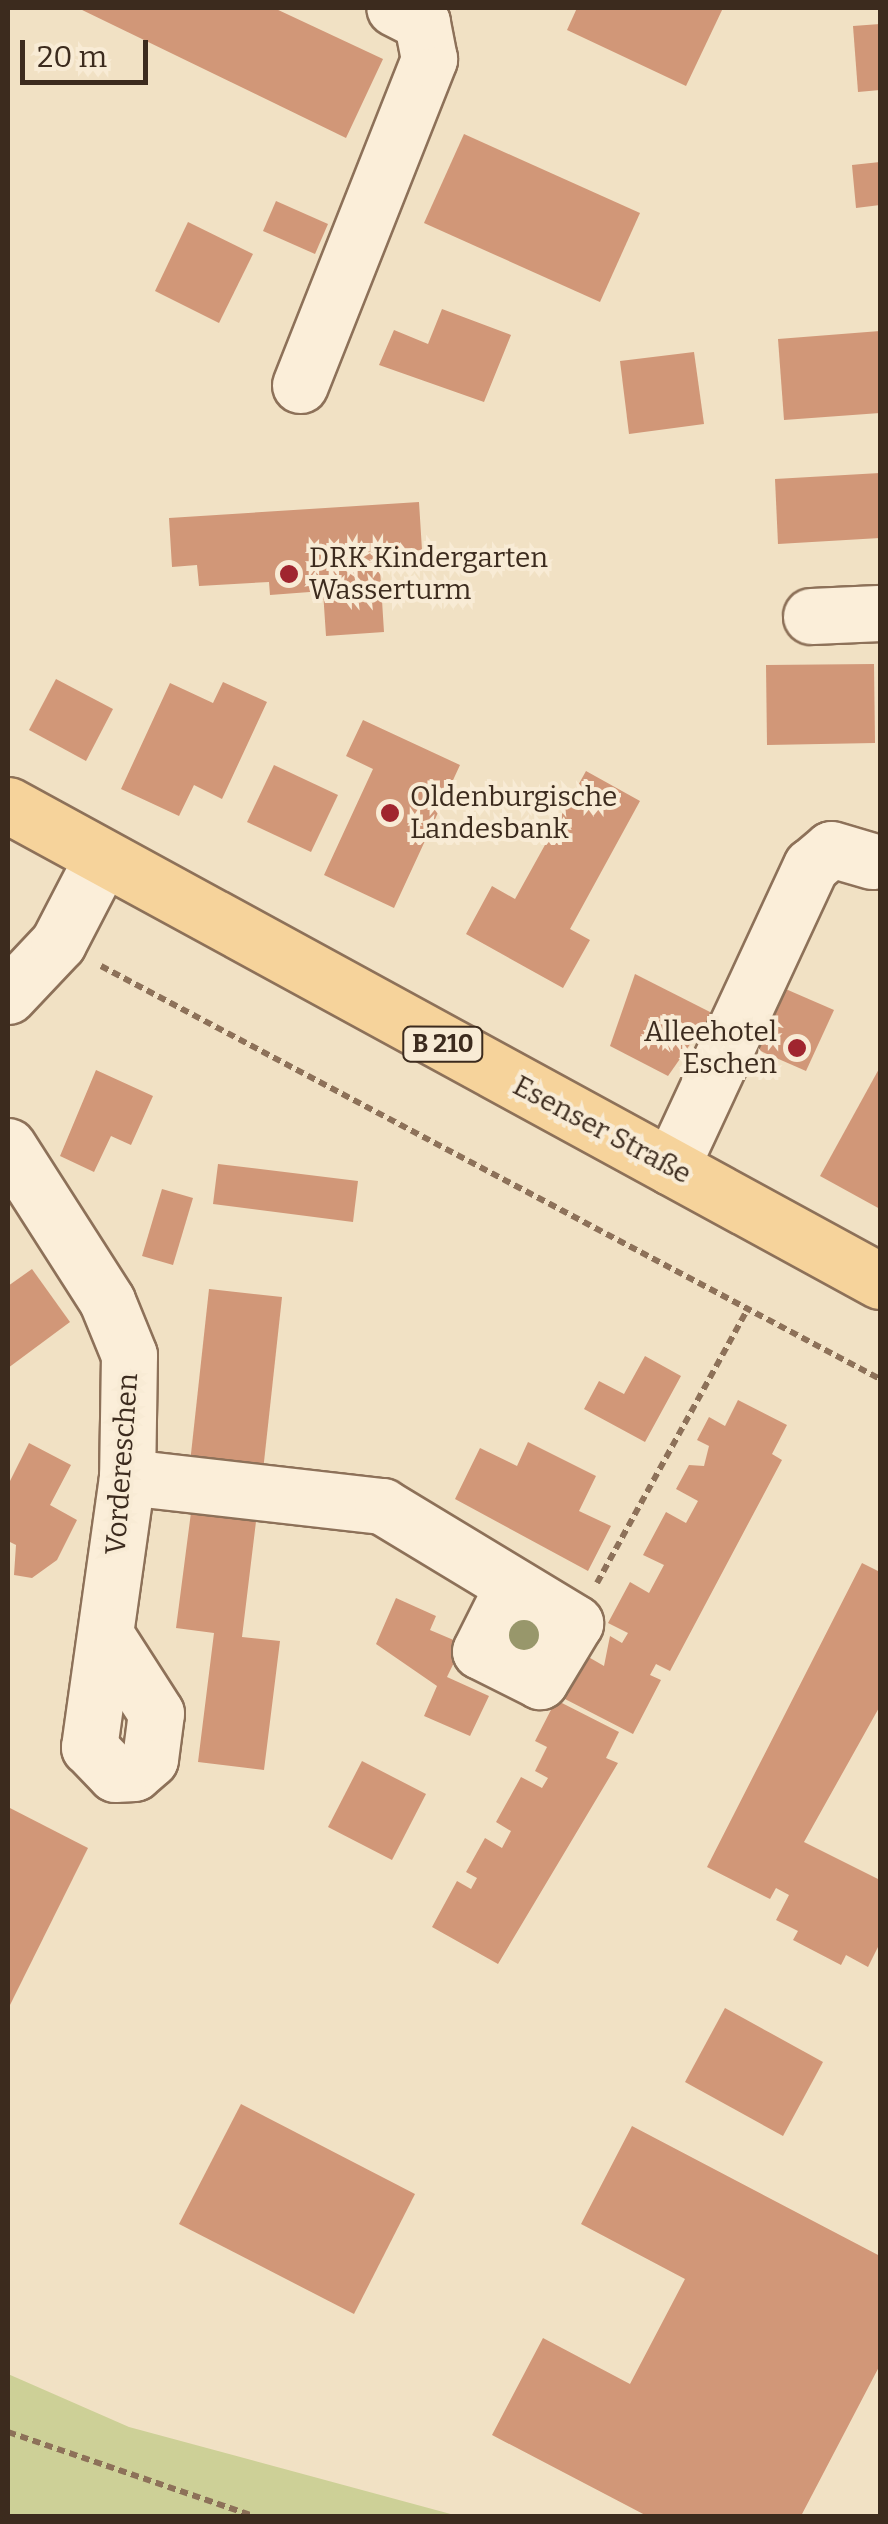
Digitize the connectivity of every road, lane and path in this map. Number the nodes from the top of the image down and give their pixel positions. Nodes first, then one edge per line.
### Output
1 (394, 8) edge
2 (300, 386) dead end
3 (880, 613) edge
4 (811, 616) dead end
5 (8, 805) edge
6 (102, 858) junction
7 (872, 861) dead end
8 (58, 944) junction
9 (8, 996) edge
10 (8, 1146) edge
11 (671, 1167) junction
12 (880, 1281) edge
13 (748, 1308) junction
14 (880, 1379) edge
15 (127, 1477) junction
16 (575, 1622) joint
17 (106, 1634) dead end
18 (8, 2432) edge
19 (252, 2516) edge

1 - 2 street
3 - 4 street
5 - 6 main road, Esenser Straße / B 210
6 - 8 street
6 - 11 main road, Esenser Straße / B 210
7 - 11 street
8 - 9 street
8 - 13 path
10 - 15 street, Vordereschen
11 - 12 main road, Esenser Straße / B 210
13 - 14 path
13 - 16 path
15 - 16 street
15 - 17 street, Vordereschen
18 - 19 path

